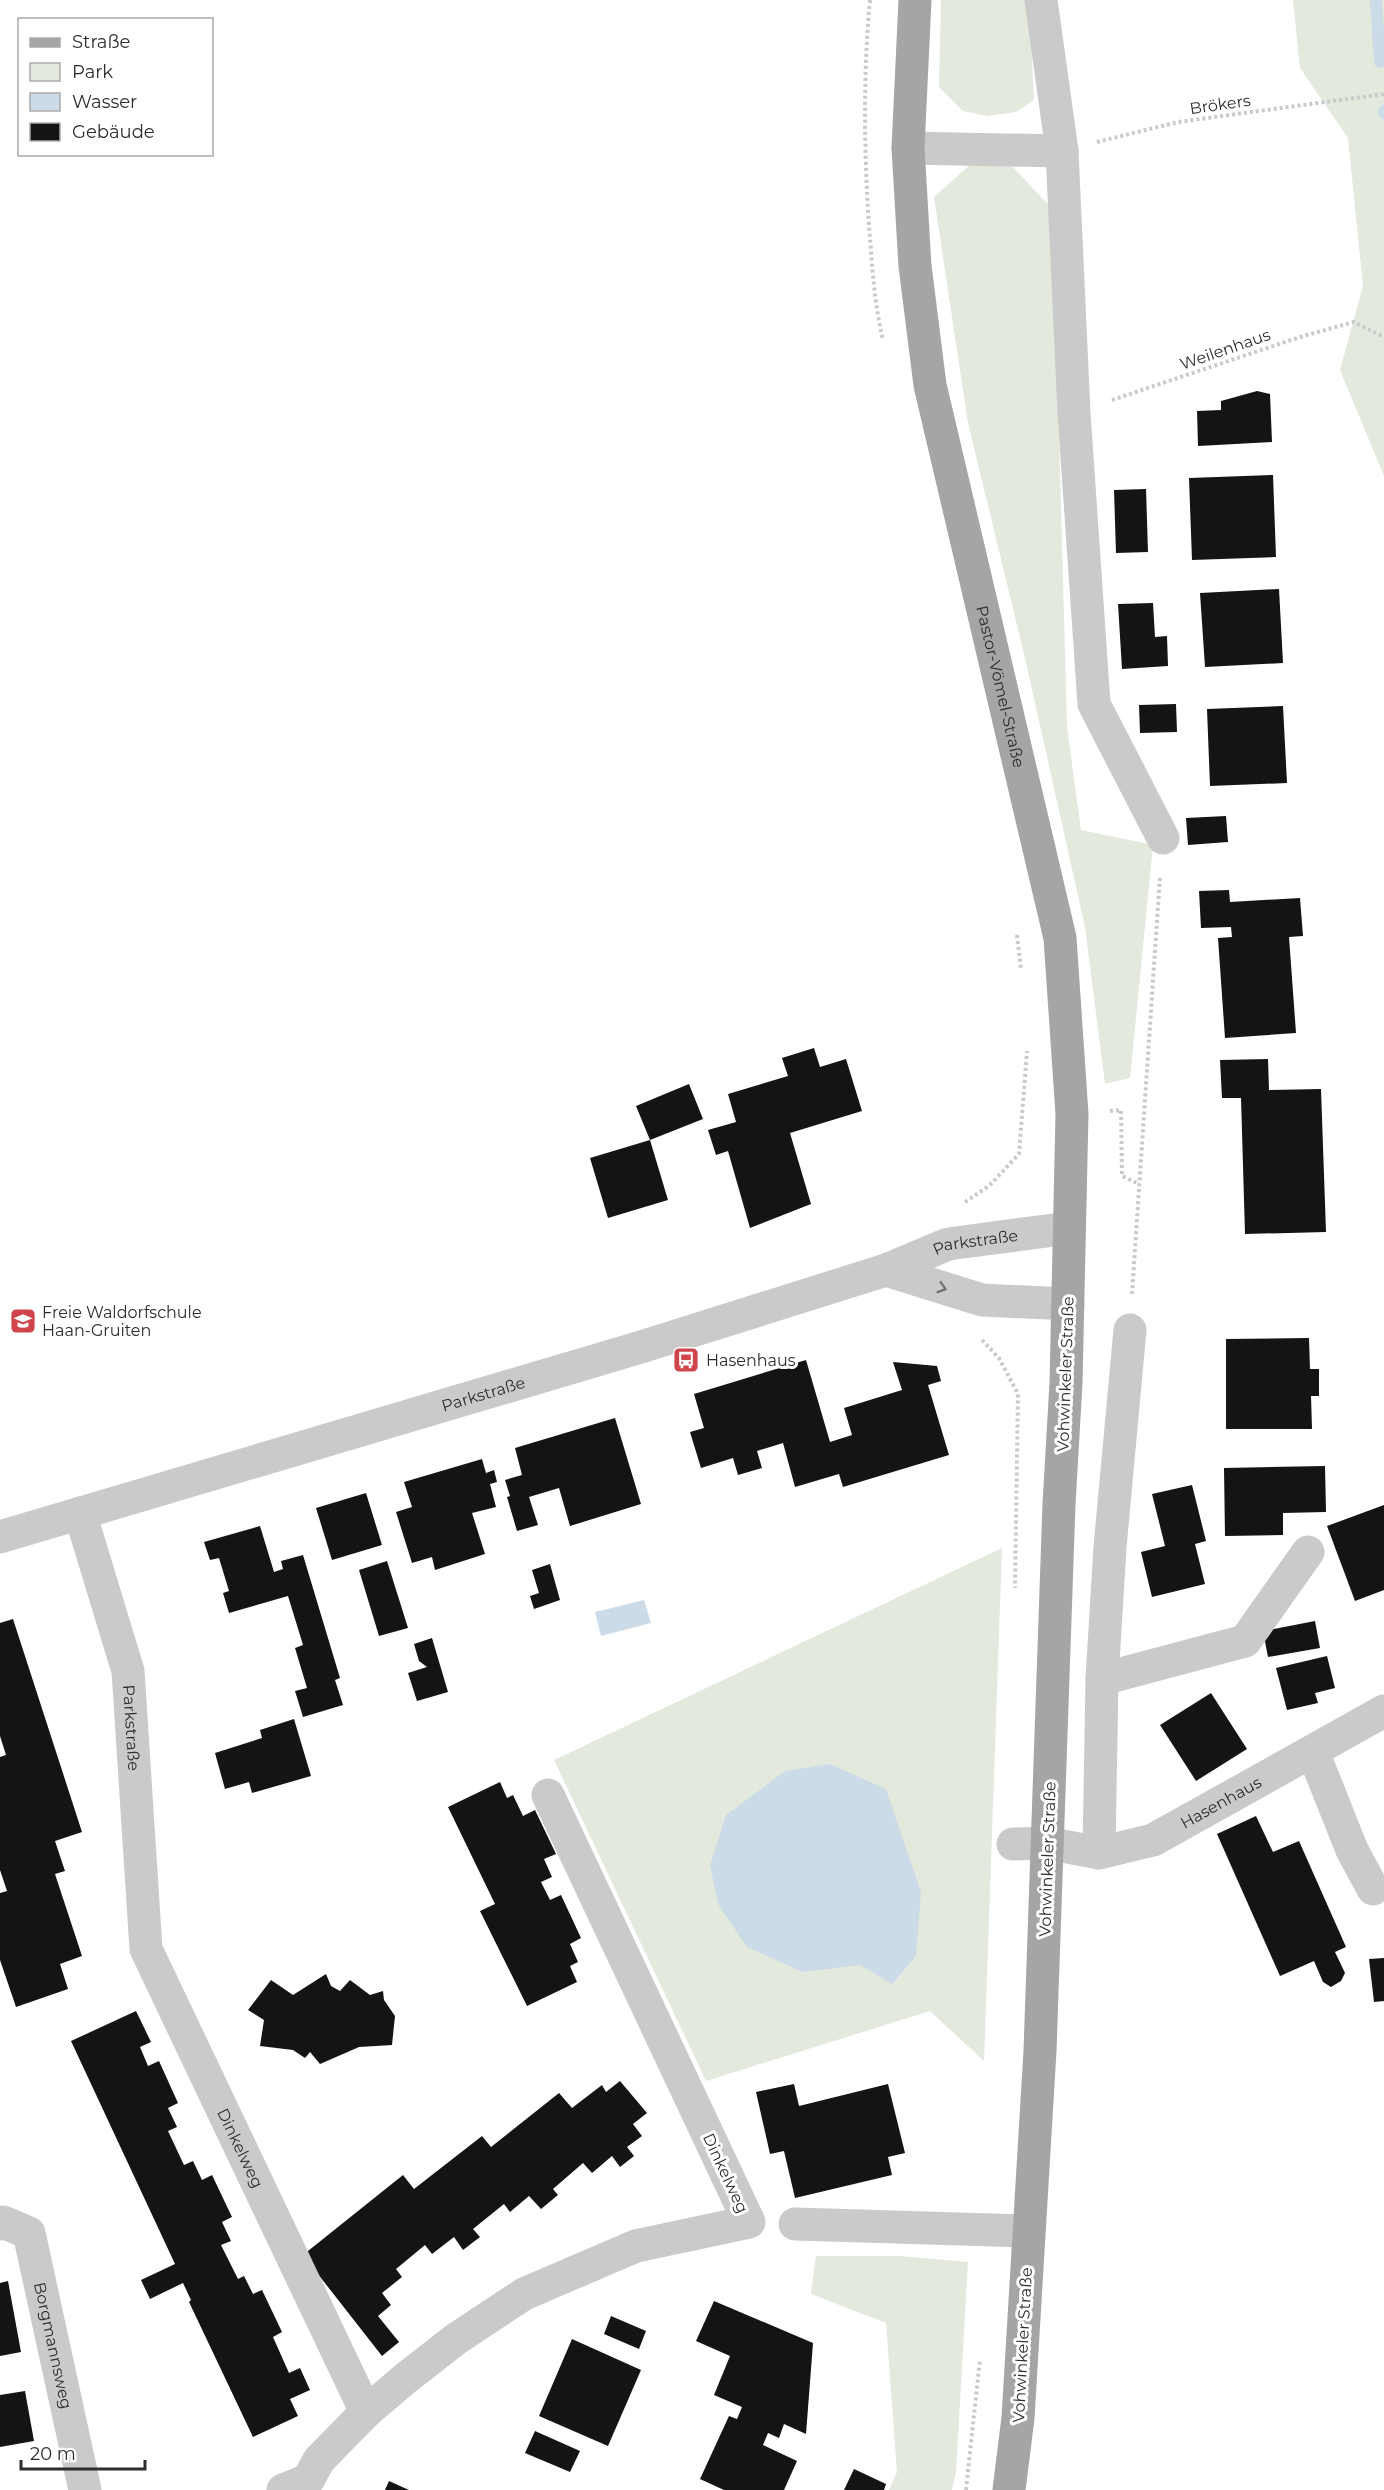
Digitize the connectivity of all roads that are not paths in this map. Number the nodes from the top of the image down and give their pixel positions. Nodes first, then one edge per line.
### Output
1 (915, 0) edge
2 (1041, 0) edge
3 (908, 148) junction
4 (1062, 151) junction
5 (1163, 838) road end
6 (1069, 1228) junction
7 (886, 1270) junction
8 (1068, 1304) junction
9 (1130, 1330) road end
10 (80, 1513) junction
11 (0, 1538) edge
12 (1308, 1552) dead end
13 (1102, 1678) junction
14 (1384, 1712) edge
15 (1313, 1752) junction
16 (548, 1795) dead end
17 (1047, 1843) junction
18 (1013, 1844) dead end
19 (1100, 1853) junction
20 (1373, 1889) dead end
21 (146, 1949) joint
22 (0, 2224) edge
23 (795, 2224) dead end
24 (1028, 2231) junction
25 (366, 2412) junction
26 (301, 2487) edge
27 (86, 2490) edge
28 (1008, 2490) edge

1 - 3 main road, Pastor-Vömel-Straße
2 - 4 street
3 - 4 street
3 - 6 main road, Pastor-Vömel-Straße
4 - 5 street
6 - 7 street, Parkstraße
6 - 8 main road, Vohwinkeler Straße
7 -> 8 street, Parkstraße
7 - 10 street, Parkstraße
8 - 17 main road, Vohwinkeler Straße
9 - 13 street
10 - 11 street, Parkstraße
10 - 21 street, Parkstraße
12 - 13 street
13 - 19 street
14 - 15 street, Hasenhaus
15 - 19 street, Hasenhaus
15 - 20 street
16 - 25 street, Dinkelweg
17 - 18 street, Hasenhaus
17 - 19 street, Hasenhaus
17 - 24 main road, Vohwinkeler Straße
21 - 25 street, Dinkelweg
22 - 27 street, Borgmannsweg
23 - 24 street
24 - 28 main road, Vohwinkeler Straße
25 - 26 street, Dinkelweg

